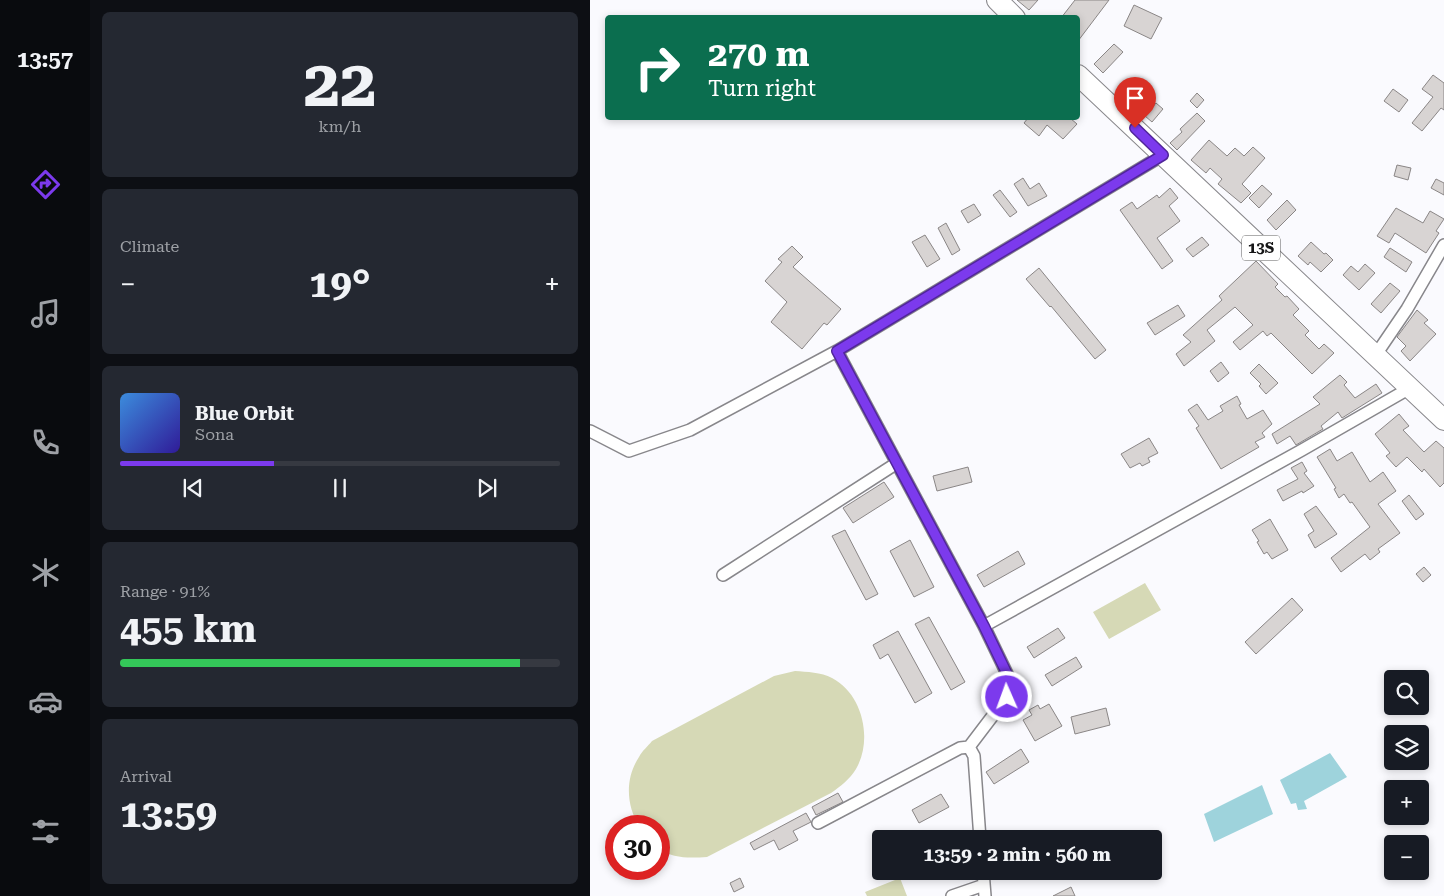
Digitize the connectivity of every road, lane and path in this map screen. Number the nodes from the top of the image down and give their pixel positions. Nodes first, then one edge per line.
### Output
1 (996, 0) edge
2 (1012, 15) edge
3 (1080, 77) edge
4 (1163, 155) junction
5 (1444, 245) edge
6 (837, 351) junction
7 (1375, 356) junction
8 (1410, 388) junction
9 (1444, 420) edge
10 (590, 431) edge
11 (897, 463) junction
12 (723, 575) dead end
13 (984, 626) junction
14 (970, 747) junction
15 (818, 823) dead end
16 (979, 830) edge
17 (984, 891) edge
18 (952, 896) edge

1 - 2 highway
3 - 4 highway, 13S
4 - 6 street
4 - 7 highway, 13S
5 - 7 street
6 - 10 street
6 - 11 street
7 - 8 highway, 13S
8 - 9 highway, 13S
8 - 13 street
11 - 12 street
11 - 13 street
13 - 14 street
14 - 15 street
14 - 16 street
17 - 18 street

